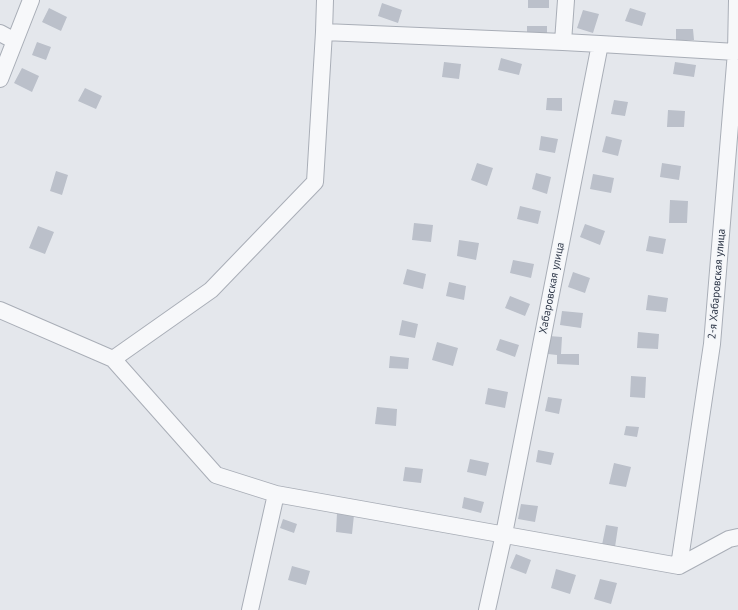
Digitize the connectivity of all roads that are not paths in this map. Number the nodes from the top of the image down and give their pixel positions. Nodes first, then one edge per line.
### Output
1 (31, 0) edge
2 (325, 0) edge
3 (566, 0) edge
4 (737, 0) edge
5 (324, 32) junction
6 (0, 33) edge
7 (15, 41) junction
8 (563, 42) junction
9 (600, 44) junction
10 (736, 52) junction
11 (0, 79) edge
12 (0, 310) edge
13 (113, 359) junction
14 (276, 494) junction
15 (504, 534) junction
16 (738, 537) edge
17 (679, 566) junction
18 (250, 610) edge
19 (487, 610) edge

1 - 7 street
2 - 5 street
3 - 8 street
4 - 10 street, 2-я Хабаровская улица
5 - 8 street
5 - 13 street
6 - 7 street
7 - 11 street
8 - 9 street
9 - 10 street
9 - 15 street, Хабаровская улица
10 - 17 street, 2-я Хабаровская улица
12 - 13 street
13 - 14 street
14 - 15 street
14 - 18 street
15 - 17 street
15 - 19 street, Хабаровская улица
16 - 17 street

